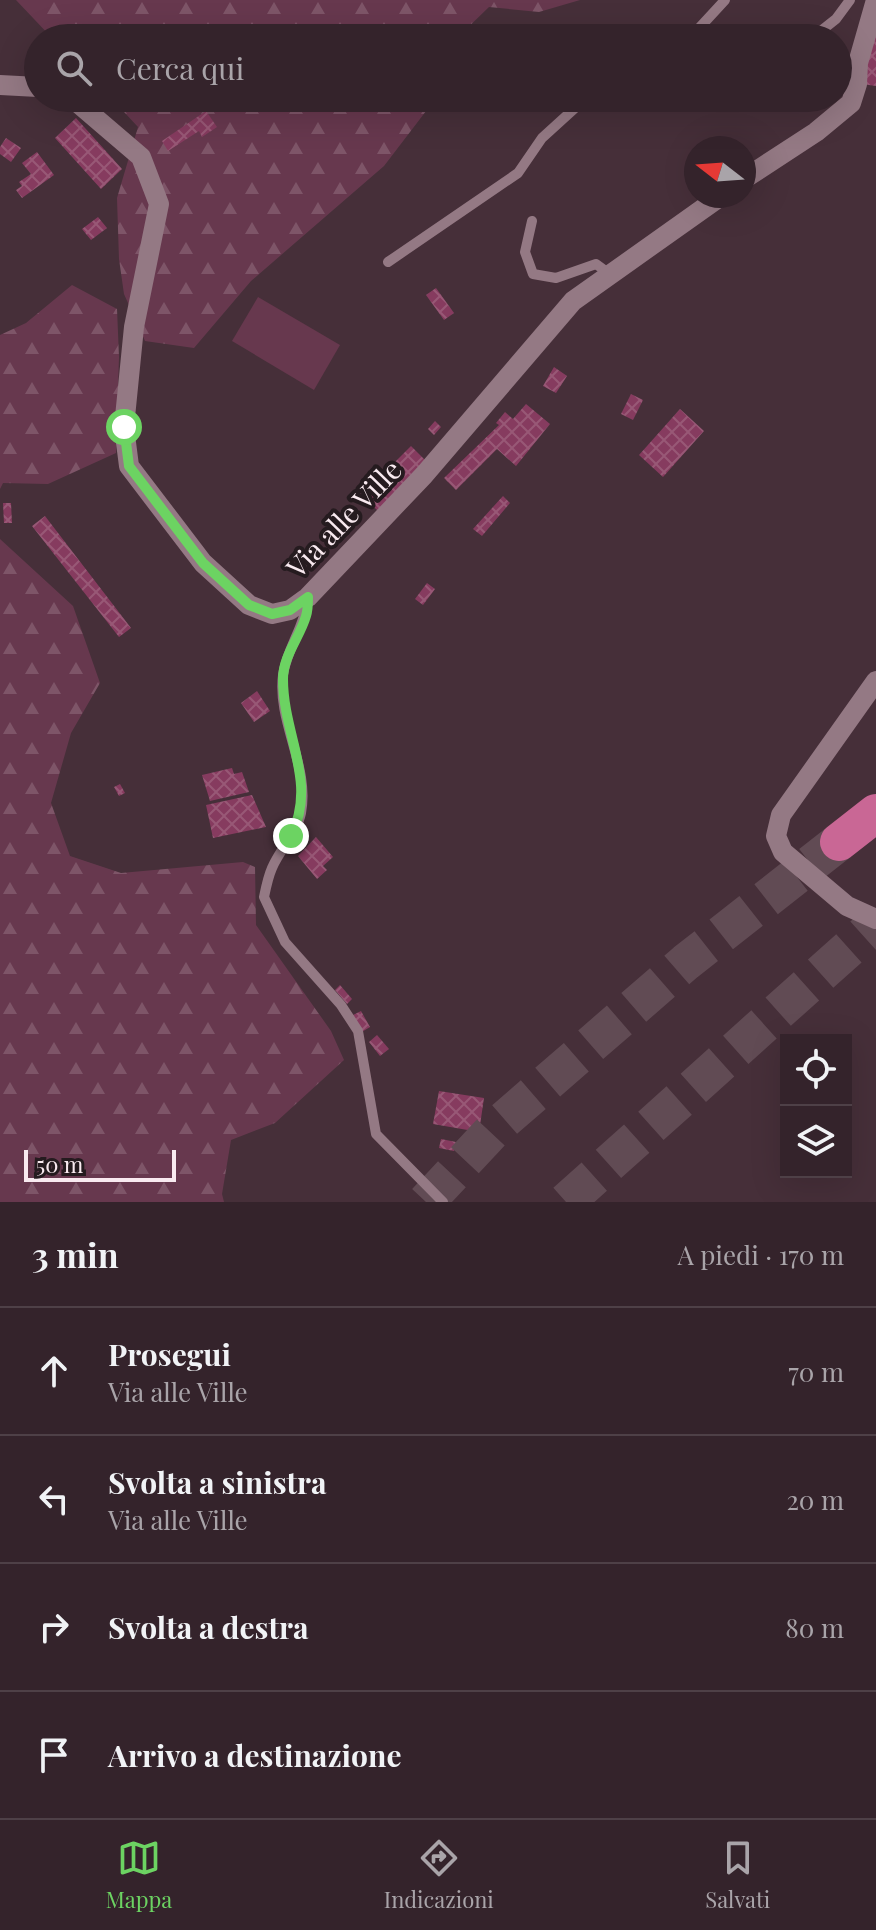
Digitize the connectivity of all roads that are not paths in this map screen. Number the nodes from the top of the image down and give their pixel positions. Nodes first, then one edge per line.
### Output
1 (725, 0) edge
2 (850, 0) edge
3 (876, 0) edge
4 (703, 24) edge
5 (830, 24) edge
6 (0, 85) edge
7 (24, 86) edge
8 (852, 100) edge
9 (88, 112) edge
10 (571, 112) edge
11 (840, 112) edge
12 (756, 171) edge
13 (704, 208) edge
14 (532, 221) dead end
15 (388, 262) dead end
16 (611, 275) junction
17 (308, 597) junction
18 (876, 681) edge
19 (876, 813) edge
20 (839, 842) tunnel mouth
21 (876, 919) edge
22 (443, 1202) edge

1 - 4 lane
2 - 5 lane
3 - 8 street
6 - 7 street
9 - 17 street, Via alle Ville
10 - 15 lane
11 - 12 street
13 - 16 street, Via alle Ville
14 - 16 lane
16 - 17 street, Via alle Ville
17 - 22 lane
18 - 21 street
19 - 20 highway

